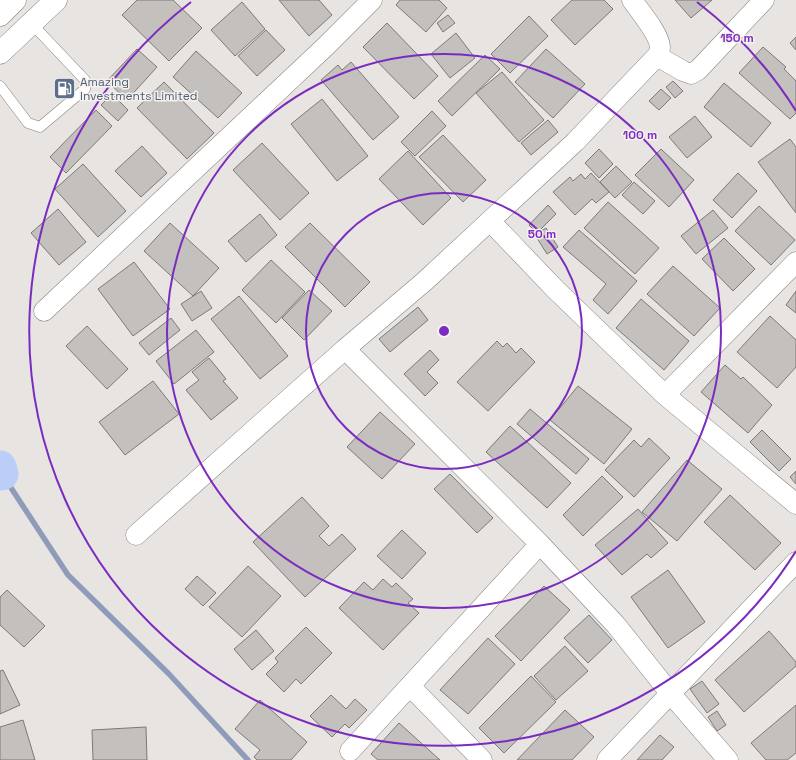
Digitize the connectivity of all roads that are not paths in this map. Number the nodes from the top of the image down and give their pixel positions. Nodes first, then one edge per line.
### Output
1 (15, 0) edge
2 (56, 0) edge
3 (372, 0) edge
4 (632, 0) edge
5 (764, 0) edge
6 (0, 15) edge
7 (32, 24) junction
8 (0, 53) edge
9 (657, 56) junction
10 (0, 86) edge
11 (490, 221) junction
12 (796, 262) edge
13 (44, 311) dead end
14 (345, 349) junction
15 (665, 395) junction
16 (796, 504) edge
17 (136, 535) dead end
18 (540, 544) junction
19 (796, 562) edge
20 (410, 686) junction
21 (670, 693) junction
22 (350, 751) dead end
23 (482, 760) edge
24 (607, 760) edge
25 (728, 760) edge

1 - 6 main road
2 - 7 main road
3 - 13 street
4 - 9 street
5 - 9 street
7 - 8 main road
7 - 10 lane
9 - 11 street
11 - 14 street
11 - 15 street
12 - 15 street
14 - 17 street
14 - 18 street
15 - 16 street
18 - 20 street
18 - 21 street
19 - 21 street
20 - 22 street
20 - 23 street
21 - 24 street
21 - 25 street

